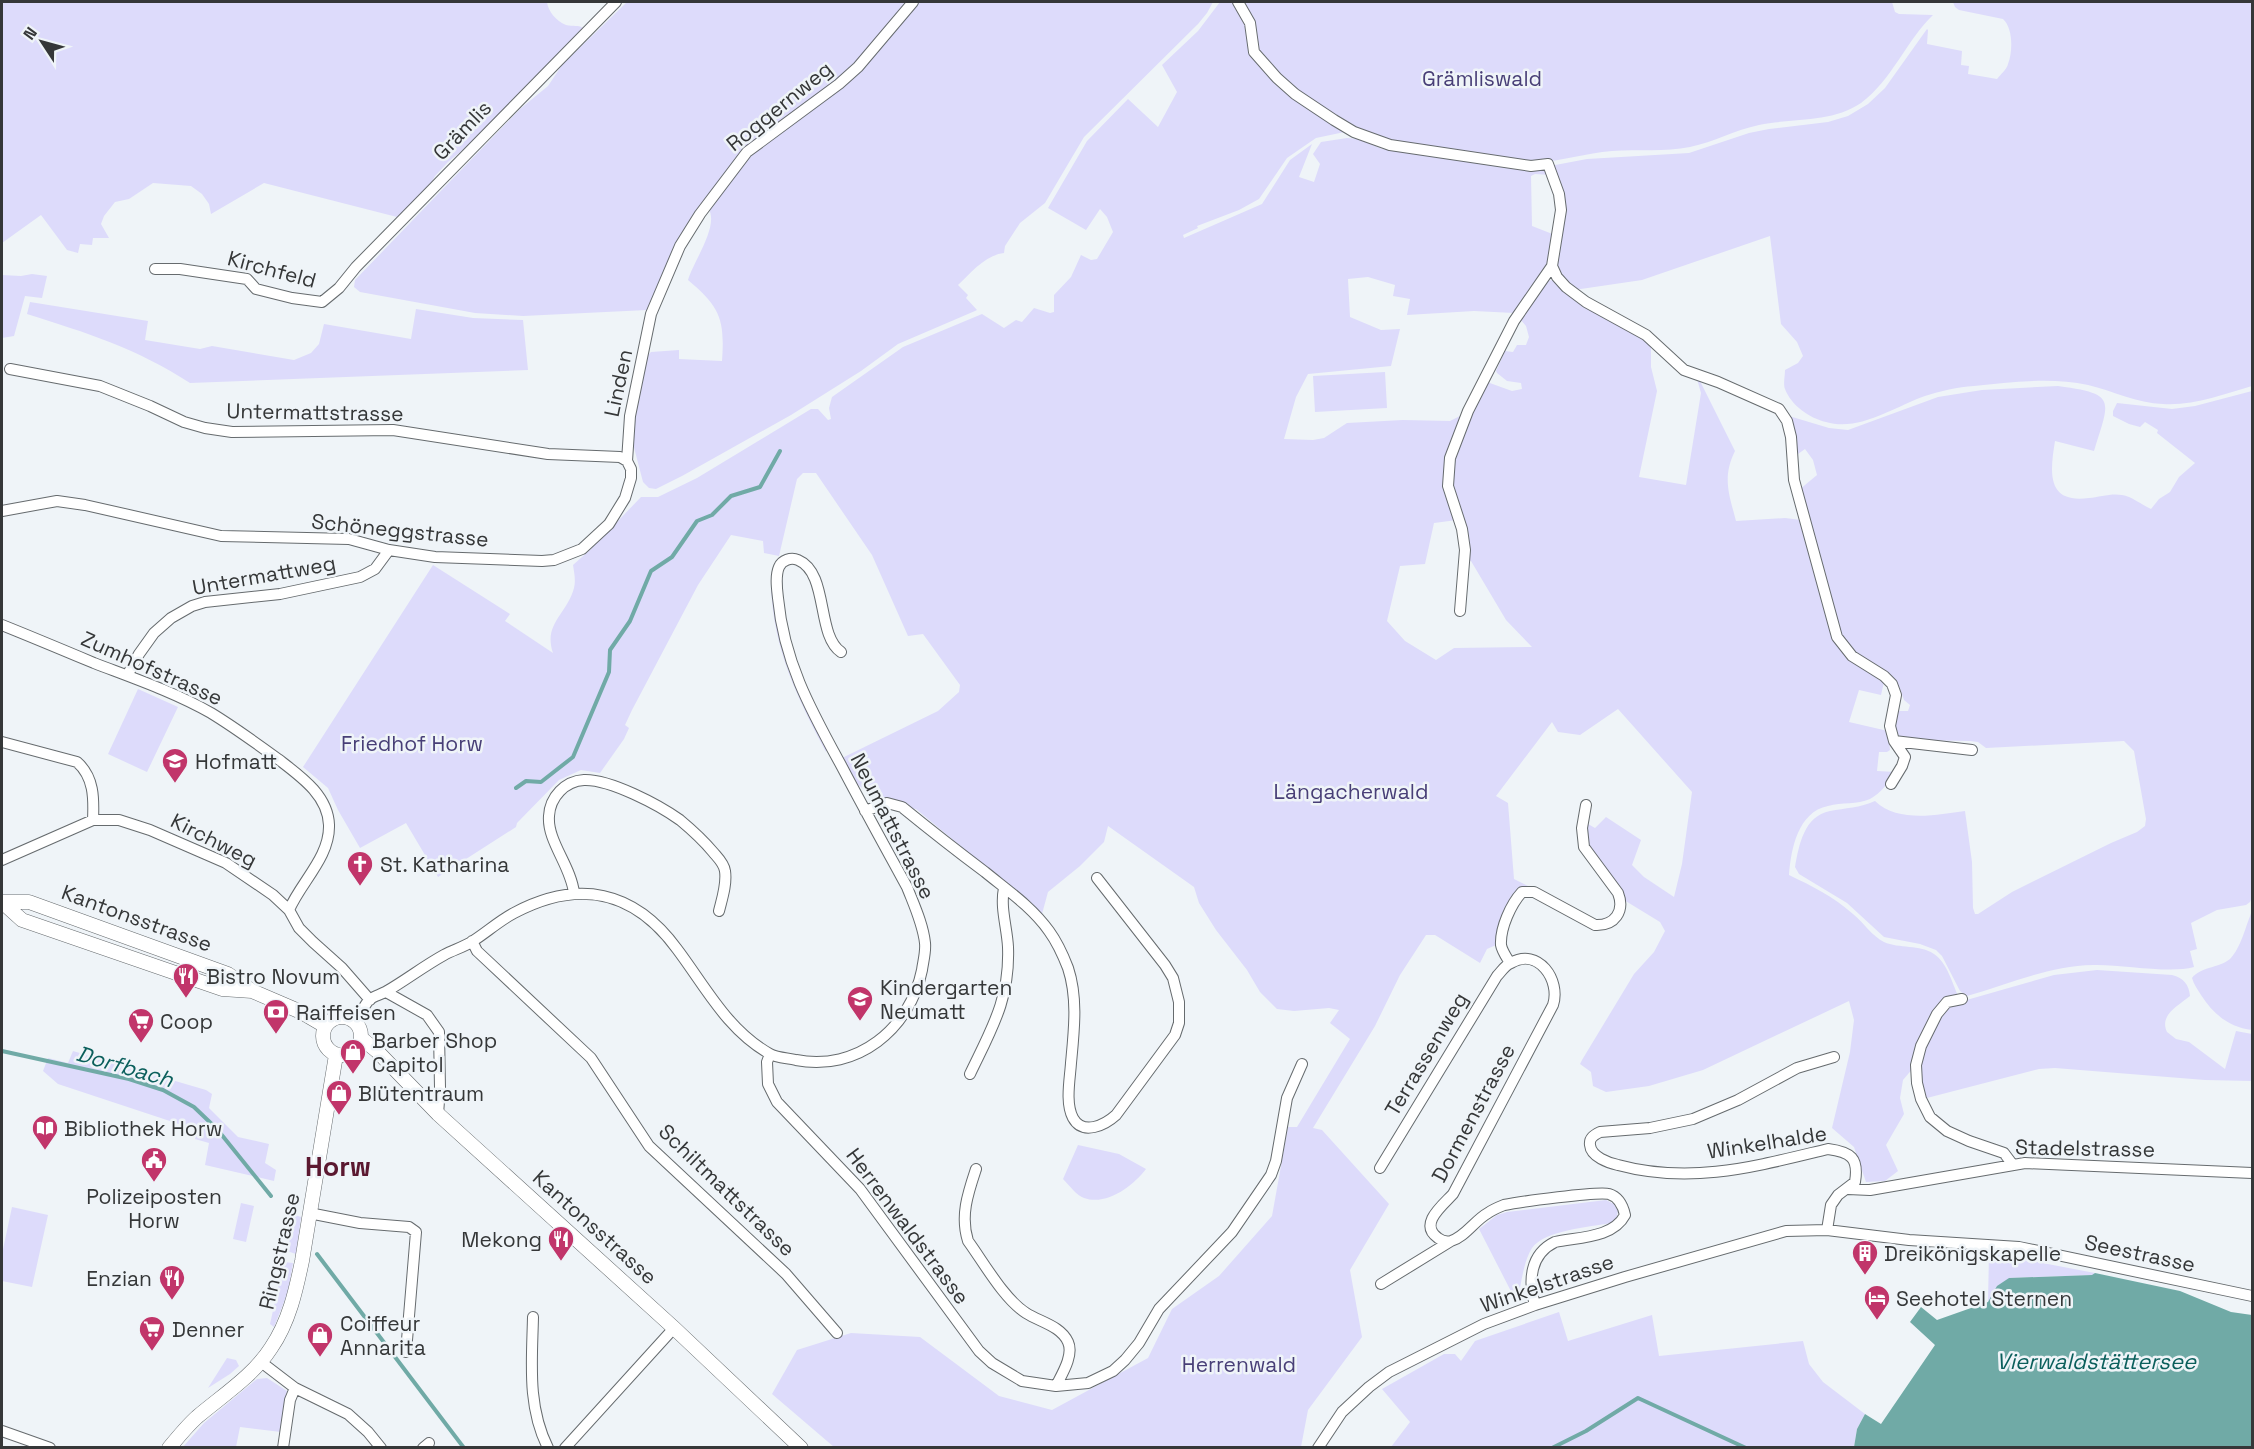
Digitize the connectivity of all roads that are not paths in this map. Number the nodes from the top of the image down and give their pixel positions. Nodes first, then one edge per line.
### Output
1 (616, 2) edge
2 (913, 2) edge
3 (1238, 2) edge
4 (1552, 266) junction
5 (155, 269) dead end
6 (339, 288) joint
7 (651, 314) joint
8 (10, 369) dead end
9 (627, 461) junction
10 (2, 511) edge
11 (389, 549) junction
12 (1460, 611) dead end
13 (2, 625) edge
14 (841, 652) dead end
15 (128, 674) junction
16 (1894, 741) junction
17 (2, 742) edge
18 (1972, 750) dead end
19 (1891, 784) dead end
20 (1586, 805) dead end
21 (865, 811) junction
22 (93, 820) junction
23 (2, 860) edge
24 (1097, 878) dead end
25 (1004, 888) junction
26 (574, 893) junction
27 (2, 902) edge
28 (289, 910) junction
29 (719, 911) dead end
30 (472, 942) junction
31 (1510, 963) junction
32 (386, 992) junction
33 (370, 999) junction
34 (1962, 999) dead end
35 (355, 1022) junction
36 (325, 1026) junction
37 (361, 1038) junction
38 (770, 1054) junction
39 (336, 1055) junction
40 (1834, 1057) dead end
41 (1302, 1064) dead end
42 (970, 1074) dead end
43 (438, 1113) junction
44 (2013, 1166) junction
45 (1380, 1168) dead end
46 (976, 1169) dead end
47 (2253, 1173) edge
48 (1848, 1189) junction
49 (309, 1213) junction
50 (1827, 1230) junction
51 (1451, 1241) junction
52 (1381, 1284) dead end
53 (2253, 1296) edge
54 (1535, 1305) junction
55 (533, 1317) dead end
56 (674, 1328) junction
57 (837, 1333) dead end
58 (406, 1352) dead end
59 (261, 1362) junction
60 (1056, 1386) junction
61 (296, 1388) junction
62 (2, 1431) edge
63 (50, 1448) edge
64 (169, 1448) edge
65 (283, 1448) edge
66 (381, 1448) edge
67 (548, 1448) edge
68 (565, 1448) edge
69 (801, 1448) edge
70 (1318, 1448) edge

1 - 6 street, Grämlis
2 - 7 street, Roggernweg
3 - 4 street
4 - 12 street
4 - 16 street
5 - 6 street, Kirchfeld
7 - 9 street, Linden
8 - 9 street, Untermattstrasse
9 - 11 street, Schöneggstrasse
10 - 11 street, Schöneggstrasse
11 - 15 street, Untermattweg
13 - 15 street, Zumhofstrasse
14 - 21 street, Neumattstrasse
15 - 28 street, Zumhofstrasse
16 - 18 street
16 - 19 street
17 - 22 street
20 - 31 street
21 - 25 street
21 - 38 street, Neumattstrasse
22 - 23 street, Kirchweg
22 - 28 street, Kirchweg
24 - 25 street
25 - 42 street
26 - 29 street
26 - 30 street, Neumattstrasse
26 - 38 street, Neumattstrasse
27 - 36 main road, Kantonsstrasse
28 - 33 street, Kirchweg
30 - 32 street, Neumattstrasse
30 - 57 street, Schiltmattstrasse
31 - 45 street, Terrassenweg
31 - 51 street, Dormenstrasse
32 - 33 street, Neumattstrasse
32 - 43 street
33 - 35 street
34 - 44 street
35 - 36 main road
35 - 37 main road
36 - 39 main road
37 - 39 main road
37 - 43 main road, Kantonsstrasse
38 - 60 street, Herrenwaldstrasse
39 - 49 main road, Ringstrasse
40 - 48 street, Winkelhalde
41 - 60 street, Herrenwaldstrasse
43 - 56 main road, Kantonsstrasse
44 - 47 street, Stadelstrasse
44 - 48 street, Stadelstrasse
46 - 60 street
48 - 50 street, Winkelhalde
49 - 58 street
49 - 59 main road, Ringstrasse
50 - 53 street, Seestrasse
50 - 54 street, Winkelstrasse
51 - 52 street
51 - 54 street
54 - 70 street, Winkelstrasse
55 - 67 street
56 - 68 street
56 - 69 main road, Kantonsstrasse
59 - 61 street
59 - 64 main road, Ringstrasse
61 - 65 street
61 - 66 street
62 - 63 street

